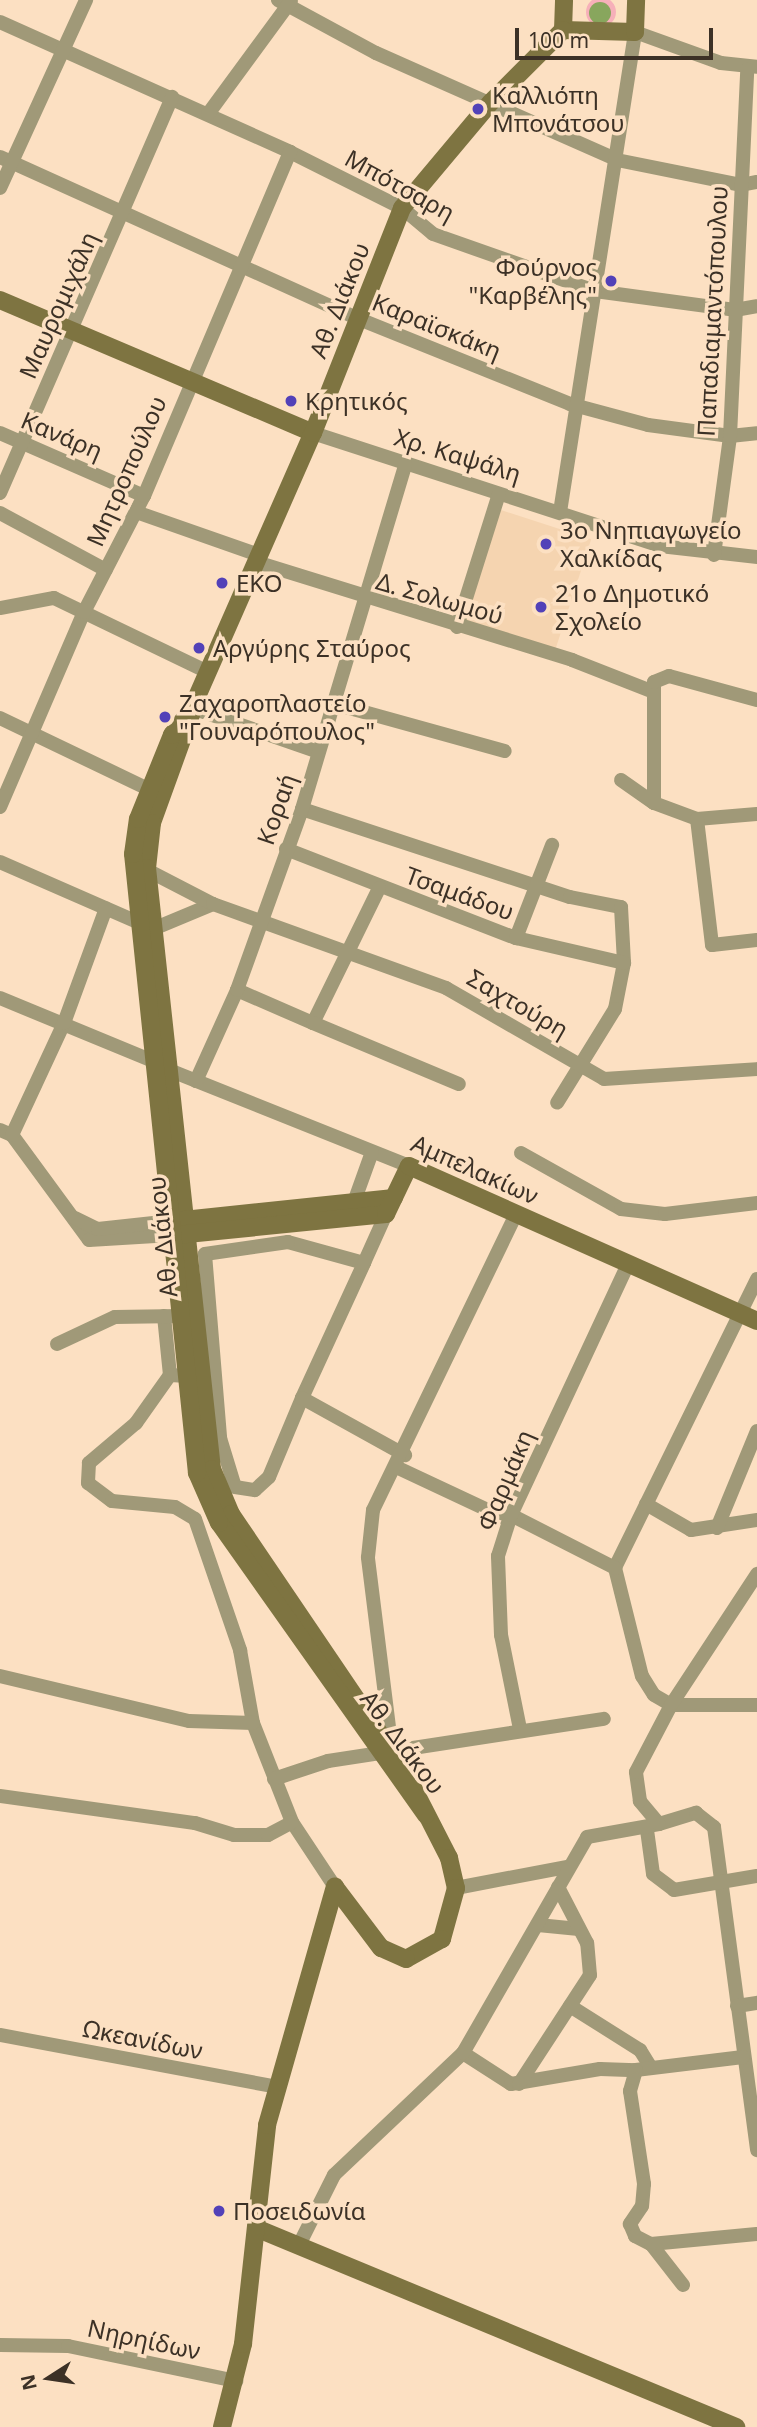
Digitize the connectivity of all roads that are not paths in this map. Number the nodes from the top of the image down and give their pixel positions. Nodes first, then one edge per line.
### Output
1 (86, 0) edge
2 (564, 0) edge
3 (636, 0) edge
4 (286, 3) edge
5 (0, 22) edge
6 (563, 30) junction
7 (635, 32) junction
8 (58, 52) junction
9 (752, 68) edge
10 (172, 97) junction
11 (491, 102) junction
12 (208, 114) junction
13 (290, 152) junction
14 (6, 160) edge
15 (617, 160) junction
16 (757, 182) edge
17 (741, 185) junction
18 (0, 188) edge
19 (402, 208) junction
20 (124, 213) junction
21 (243, 267) junction
22 (595, 291) junction
23 (0, 300) edge
24 (757, 306) edge
25 (736, 310) junction
26 (359, 319) junction
27 (71, 330) junction
28 (191, 381) junction
29 (582, 407) junction
30 (0, 433) edge
31 (313, 433) junction
32 (757, 433) edge
33 (730, 436) junction
34 (22, 443) junction
35 (405, 464) junction
36 (0, 493) edge
37 (499, 494) junction
38 (144, 496) junction
39 (136, 512) junction
40 (560, 512) junction
41 (0, 513) edge
42 (714, 555) junction
43 (757, 557) edge
44 (258, 559) junction
45 (106, 570) junction
46 (365, 601) junction
47 (0, 608) edge
48 (84, 612) junction
49 (457, 627) junction
50 (208, 672) junction
51 (652, 687) junction
52 (757, 700) edge
53 (335, 704) junction
54 (192, 708) junction
55 (0, 718) edge
56 (35, 734) junction
57 (505, 751) dead end
58 (318, 752) junction
59 (621, 780) dead end
60 (149, 790) junction
61 (653, 803) junction
62 (0, 807) edge
63 (302, 809) junction
64 (757, 814) edge
65 (696, 818) junction
66 (552, 845) dead end
67 (286, 849) junction
68 (0, 862) edge
69 (147, 870) junction
70 (537, 885) junction
71 (379, 888) junction
72 (213, 904) junction
73 (106, 908) junction
74 (262, 920) junction
75 (145, 925) junction
76 (516, 939) junction
77 (757, 940) edge
78 (350, 950) junction
79 (624, 963) junction
80 (237, 990) junction
81 (0, 998) edge
82 (64, 1023) junction
83 (313, 1023) junction
84 (580, 1064) junction
85 (161, 1065) junction
86 (757, 1069) edge
87 (196, 1081) junction
88 (459, 1084) dead end
89 (557, 1103) dead end
90 (6, 1133) edge
91 (372, 1152) junction
92 (521, 1153) dead end
93 (409, 1166) junction
94 (354, 1202) junction
95 (757, 1203) edge
96 (390, 1206) junction
97 (516, 1213) junction
98 (179, 1227) junction
99 (364, 1263) junction
100 (628, 1264) junction
101 (757, 1279) edge
102 (172, 1316) junction
103 (749, 1317) edge
104 (57, 1344) dead end
105 (178, 1376) junction
106 (302, 1398) junction
107 (757, 1431) edge
108 (405, 1455) junction
109 (396, 1467) junction
110 (646, 1504) junction
111 (510, 1517) junction
112 (757, 1520) edge
113 (717, 1528) junction
114 (615, 1567) junction
115 (757, 1574) edge
116 (0, 1676) edge
117 (671, 1705) junction
118 (757, 1705) edge
119 (604, 1719) dead end
120 (253, 1723) junction
121 (520, 1729) junction
122 (385, 1753) junction
123 (274, 1779) junction
124 (0, 1796) edge
125 (292, 1822) junction
126 (653, 1827) junction
127 (566, 1867) junction
128 (757, 1876) edge
129 (723, 1881) junction
130 (335, 1887) junction
131 (558, 1887) junction
132 (456, 1888) junction
133 (538, 1925) junction
134 (579, 1929) junction
135 (757, 2003) edge
136 (570, 2006) junction
137 (737, 2006) junction
138 (0, 2035) edge
139 (463, 2053) junction
140 (748, 2060) edge
141 (643, 2068) junction
142 (519, 2084) junction
143 (277, 2087) junction
144 (757, 2150) edge
145 (256, 2228) junction
146 (757, 2234) edge
147 (651, 2244) junction
148 (299, 2245) junction
149 (683, 2285) dead end
150 (0, 2345) edge
151 (236, 2382) junction
152 (222, 2427) edge
153 (736, 2427) edge

1 - 8 street
2 - 6 street
3 - 7 street
4 - 11 street
4 - 12 street
5 - 8 street, Μπότσαρη
6 - 7 street
6 - 11 street, Αθ. Διάκου
7 - 9 street
7 - 15 street
8 - 10 street, Μπότσαρη
8 - 14 street
9 - 17 street, Παπαδιαμαντόπουλου
10 - 12 street, Μπότσαρη
10 - 20 street, Μαυρομιχάλη
11 - 15 street
11 - 19 street, Αθ. Διάκου
12 - 13 street, Μπότσαρη
13 - 19 street, Μπότσαρη
13 - 21 street, Μητροπούλου
14 - 18 street
14 - 20 street, Καραϊσκάκη
15 - 17 street
15 - 22 street
16 - 17 street
17 - 25 street, Παπαδιαμαντόπουλου
19 - 22 street, Μπότσαρη
19 - 26 street, Αθ. Διάκου
20 - 21 street, Καραϊσκάκη
20 - 27 street, Μαυρομιχάλη
21 - 26 street, Καραϊσκάκη
21 - 28 street, Μητροπούλου
22 - 25 street, Μπότσαρη
22 - 29 street
23 - 27 street, Χρ. Καψάλη
24 - 25 street, Μπότσαρη
25 - 33 street, Παπαδιαμαντόπουλου
26 - 29 street, Καραϊσκάκη
26 - 31 street, Αθ. Διάκου
27 - 28 street, Χρ. Καψάλη
27 - 34 street, Μαυρομιχάλη
28 - 31 street, Χρ. Καψάλη
28 - 38 street, Μητροπούλου
29 - 33 street, Καραϊσκάκη
29 - 40 street
30 - 34 street, Κανάρη
31 - 35 street, Χρ. Καψάλη
31 - 44 street, Αθ. Διάκου
32 - 33 street, Καραϊσκάκη
33 - 42 street, Παπαδιαμαντόπουλου
34 - 36 street, Μαυρομιχάλη
34 - 38 street, Κανάρη
35 - 37 street, Χρ. Καψάλη
35 - 46 street, Κοραή
37 - 40 street, Χρ. Καψάλη
37 - 49 street
38 - 39 street, Μητροπούλου
39 - 44 street
39 - 45 street, Μητροπούλου
40 - 42 street, Χρ. Καψάλη
41 - 45 street
42 - 43 street, Χρ. Καψάλη
44 - 46 street, Δ. Σολωμού
44 - 50 street, Αθ. Διάκου
45 - 48 street, Μητροπούλου
46 - 49 street, Δ. Σολωμού
46 - 53 street, Κοραή
47 - 48 street
48 - 50 street
48 - 56 street, Μητροπούλου
49 - 51 street, Δ. Σολωμού
50 - 54 street, Αθ. Διάκου
51 - 52 street, Δ. Σολωμού
51 - 61 street
53 - 57 street
53 - 58 street, Κοραή
54 - 58 street
54 - 60 street, Αθ. Διάκου
54 - 69 street, Αθ. Διάκου
55 - 56 street
56 - 60 street
56 - 62 street, Μητροπούλου
58 - 63 street, Κοραή
59 - 61 street
60 - 75 street, Αθ. Διάκου
61 - 65 street
63 - 67 street, Κοραή
63 - 70 street
64 - 65 street
65 - 77 street
66 - 70 street
67 - 71 street, Τσαμάδου
67 - 74 street, Κοραή
68 - 73 street
69 - 72 street, Σαχτούρη
69 - 75 street, Αθ. Διάκου
70 - 76 street
70 - 79 street
71 - 76 street, Τσαμάδου
71 - 78 street
72 - 74 street, Σαχτούρη
72 - 75 street
73 - 75 street
73 - 82 street
74 - 78 street, Σαχτούρη
74 - 80 street, Κοραή
75 - 85 street, Αθ. Διάκου
76 - 79 street, Τσαμάδου
78 - 83 street
78 - 84 street, Σαχτούρη
79 - 84 street
80 - 83 street
80 - 87 street, Κοραή
81 - 82 street, Αμπελακίων
82 - 85 street, Αμπελακίων
82 - 90 street
83 - 88 street
84 - 86 street, Σαχτούρη
84 - 89 street
85 - 87 street, Αμπελακίων
85 - 98 street, Αθ. Διάκου
87 - 91 street, Αμπελακίων
90 - 98 street
91 - 93 street, Αμπελακίων
91 - 94 street
92 - 95 street
93 - 96 street
93 - 97 street, Αμπελακίων
94 - 96 street
94 - 98 street
96 - 98 street
96 - 99 street
97 - 100 street, Αμπελακίων
97 - 108 street
98 - 102 street, Αθ. Διάκου
98 - 122 street, Αθ. Διάκου
99 - 106 street
99 - 106 street
100 - 103 street, Αμπελακίων
100 - 111 street, Φαρμάκη
101 - 103 street
102 - 104 street
102 - 105 street, Αθ. Διάκου
103 - 110 street
105 - 120 street
105 - 122 street, Αθ. Διάκου
106 - 108 street
107 - 113 street
108 - 109 street
109 - 111 street
109 - 122 street
110 - 113 street
110 - 114 street
111 - 114 street
111 - 121 street, Φαρμάκη
112 - 113 street
114 - 117 street
115 - 117 street
116 - 120 street
117 - 118 street
117 - 126 street
119 - 121 street
120 - 123 street
121 - 122 street
122 - 123 street
122 - 132 street, Αθ. Διάκου
123 - 125 street
124 - 125 street
125 - 130 street
126 - 127 street
126 - 129 street
126 - 129 street
127 - 131 street
127 - 132 street
128 - 129 street
129 - 137 street
130 - 132 street
130 - 143 street
131 - 133 street
131 - 134 street
133 - 134 street
133 - 139 street
134 - 136 street
135 - 137 street
136 - 141 street
136 - 142 street
137 - 140 street
138 - 143 street, Ωκεανίδων
139 - 142 street
139 - 148 street
140 - 141 street
140 - 144 street
141 - 142 street
141 - 147 street
143 - 145 street
145 - 148 street
145 - 151 street
146 - 147 street
147 - 149 street
148 - 153 street
150 - 151 street, Νηρηίδων
151 - 152 street

